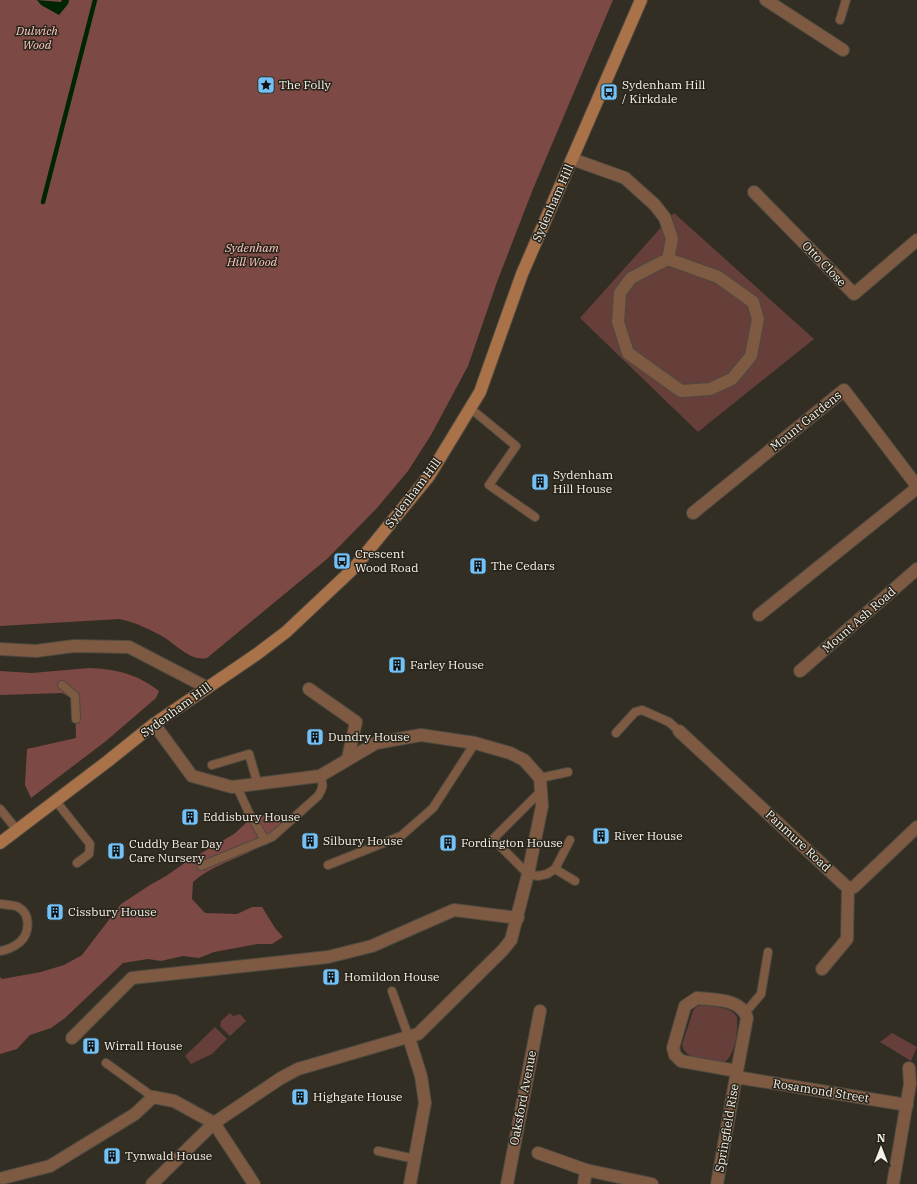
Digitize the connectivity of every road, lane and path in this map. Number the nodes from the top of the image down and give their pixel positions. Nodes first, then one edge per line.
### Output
1 (640, 0) edge
2 (766, 0) edge
3 (846, 0) edge
4 (840, 20) dead end
5 (843, 50) dead end
6 (572, 159) junction
7 (754, 192) dead end
8 (917, 240) edge
9 (668, 259) junction
10 (470, 408) junction
11 (917, 487) edge
12 (693, 513) dead end
13 (535, 517) dead end
14 (917, 569) edge
15 (760, 614) dead end
16 (0, 649) edge
17 (800, 672) dead end
18 (62, 685) dead end
19 (206, 687) junction
20 (309, 689) dead end
21 (76, 719) dead end
22 (154, 724) junction
23 (679, 731) joint
24 (616, 733) dead end
25 (475, 743) junction
26 (348, 758) junction
27 (212, 765) dead end
28 (568, 772) dead end
29 (320, 776) junction
30 (540, 778) junction
31 (258, 784) junction
32 (237, 787) junction
33 (541, 791) junction
34 (55, 800) junction
35 (0, 809) edge
36 (917, 827) edge
37 (17, 830) junction
38 (265, 840) junction
39 (570, 840) dead end
40 (0, 843) edge
41 (77, 863) dead end
42 (328, 865) dead end
43 (201, 866) dead end
44 (555, 869) junction
45 (528, 874) junction
46 (575, 880) dead end
47 (848, 888) junction
48 (0, 904) edge
49 (518, 918) junction
50 (0, 951) edge
51 (768, 952) dead end
52 (822, 969) dead end
53 (392, 992) dead end
54 (540, 1011) dead end
55 (745, 1013) junction
56 (72, 1038) dead end
57 (409, 1038) junction
58 (106, 1063) dead end
59 (909, 1068) dead end
60 (736, 1074) junction
61 (153, 1097) junction
62 (906, 1105) junction
63 (214, 1123) junction
64 (378, 1152) dead end
65 (538, 1153) dead end
66 (415, 1159) junction
67 (586, 1170) junction
68 (3, 1178) dead end
69 (152, 1184) edge
70 (254, 1184) edge
71 (410, 1184) edge
72 (507, 1184) edge
73 (584, 1184) edge
74 (652, 1184) edge
75 (717, 1184) edge
76 (893, 1184) edge

1 - 6 street, Sydenham Hill
2 - 5 street
3 - 4 lane
6 - 9 street
6 - 10 street, Sydenham Hill
7 - 8 street, Otto Close
9 - 9 street
10 - 13 lane
10 - 19 street, Sydenham Hill
11 - 12 street, Mount Gardens
11 - 15 street, Mount Gardens
14 - 17 street, Mount Ash Road
16 - 19 street
18 - 21 lane
19 - 22 street, Sydenham Hill
20 - 26 street
22 - 32 street
22 - 34 street, Sydenham Hill
23 - 24 lane
23 - 47 street, Panmure Road
25 - 26 street
25 - 30 street
25 - 42 lane
26 - 29 street
27 - 31 lane
28 - 30 lane
29 - 31 street
29 - 38 lane
30 - 33 street
31 - 32 street
32 - 38 lane
33 - 45 street
33 - 45 lane
34 - 37 street, Sydenham Hill
34 - 41 lane
35 - 37 lane
36 - 47 street
37 - 40 street, Sydenham Hill
38 - 43 lane
39 - 44 lane
44 - 45 lane
44 - 46 lane
45 - 49 street
47 - 52 street
48 - 50 lane
49 - 56 street
49 - 57 street
51 - 55 lane
53 - 57 lane
54 - 72 street, Oaksford Avenue
55 - 60 street
55 - 60 street, Rosamond Street
57 - 63 street
57 - 66 street
58 - 61 lane
59 - 62 street
60 - 62 street, Rosamond Street
60 - 75 street, Springfield Rise
61 - 63 street
61 - 68 street
62 - 76 street
63 - 69 street
63 - 70 street
64 - 66 lane
65 - 67 street
66 - 71 street
67 - 73 street
67 - 74 street

